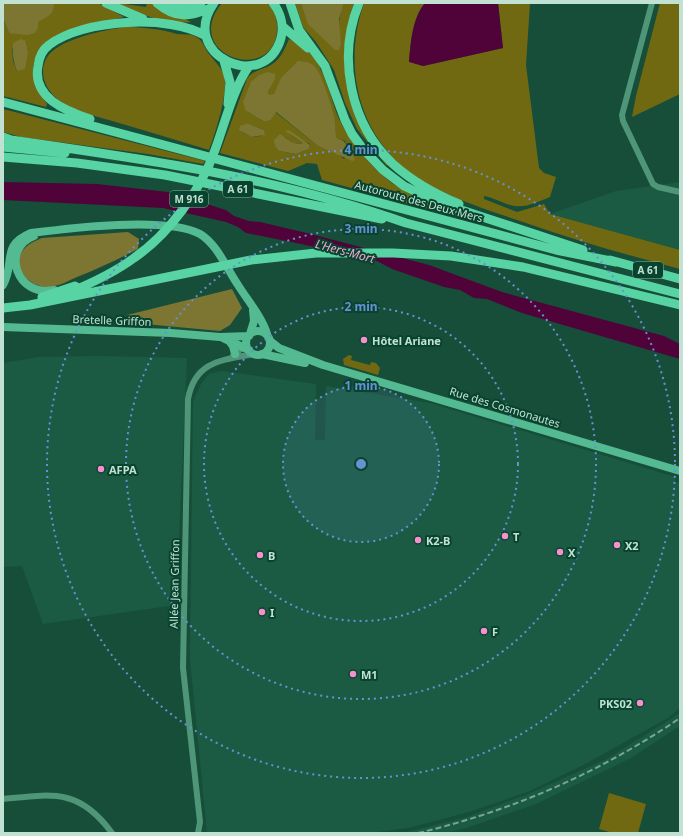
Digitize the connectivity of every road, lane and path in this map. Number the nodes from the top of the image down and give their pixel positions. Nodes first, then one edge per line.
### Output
1 (106, 3) edge
2 (201, 3) edge
3 (273, 3) edge
4 (290, 3) edge
5 (359, 3) edge
6 (652, 3) edge
7 (159, 5) edge
8 (213, 6) edge
9 (154, 23) junction
10 (282, 26) junction
11 (206, 36) junction
12 (317, 55) junction
13 (224, 60) junction
14 (249, 66) junction
15 (3, 102) edge
16 (227, 115) junction
17 (118, 132) junction
18 (3, 137) edge
19 (3, 147) edge
20 (84, 150) junction
21 (3, 157) edge
22 (680, 192) edge
23 (406, 223) junction
24 (507, 225) junction
25 (51, 230) junction
26 (145, 248) junction
27 (616, 262) junction
28 (680, 279) edge
29 (3, 285) edge
30 (76, 286) junction
31 (680, 294) edge
32 (52, 300) junction
33 (3, 302) edge
34 (680, 305) edge
35 (3, 308) edge
36 (252, 308) junction
37 (3, 327) edge
38 (220, 338) junction
39 (268, 338) junction
40 (230, 342) junction
41 (248, 344) junction
42 (262, 354) junction
43 (233, 356) junction
44 (323, 365) junction
45 (680, 471) edge
46 (3, 799) edge
47 (112, 833) edge
48 (198, 833) edge

1 - 9 highway
2 - 7 highway
3 - 10 highway
4 - 12 highway
5 - 24 highway
6 - 22 street
7 - 8 highway
8 - 11 highway
9 - 11 highway
9 - 17 highway
10 - 12 highway
10 - 14 highway
11 - 13 highway
12 - 24 highway
13 - 14 highway
13 - 16 highway, M 916
14 - 16 highway, M 916
15 - 17 highway, A 61
16 - 26 highway, M 916
17 - 27 highway, Autoroute des Deux Mers / A 61
18 - 20 highway
19 - 20 highway
20 - 23 highway
21 - 23 highway, A 61
23 - 31 highway, A 61
24 - 27 highway
25 - 29 main road
25 - 30 main road
25 - 36 main road
26 - 30 highway, M 916
26 - 32 highway, M 916
27 - 28 highway, A 61
30 - 33 highway, M 916
32 - 34 highway
32 - 35 highway, M 916
36 - 39 main road
36 - 41 main road
37 - 38 main road, Bretelle Griffon
38 - 40 main road, Bretelle Griffon
38 - 41 main road, Bretelle Griffon
39 - 41 main road
39 - 42 main road
39 - 44 main road, Rue des Cosmonautes
40 - 41 main road, Bretelle Griffon
40 - 43 main road
41 - 42 main road, Rue des Cosmonautes
41 - 43 street, Allée Jean Griffon
41 - 43 street, Allée Jean Griffon
42 - 44 main road, Rue des Cosmonautes
43 - 48 street, Allée Jean Griffon
44 - 45 main road, Rue des Cosmonautes
46 - 47 street

